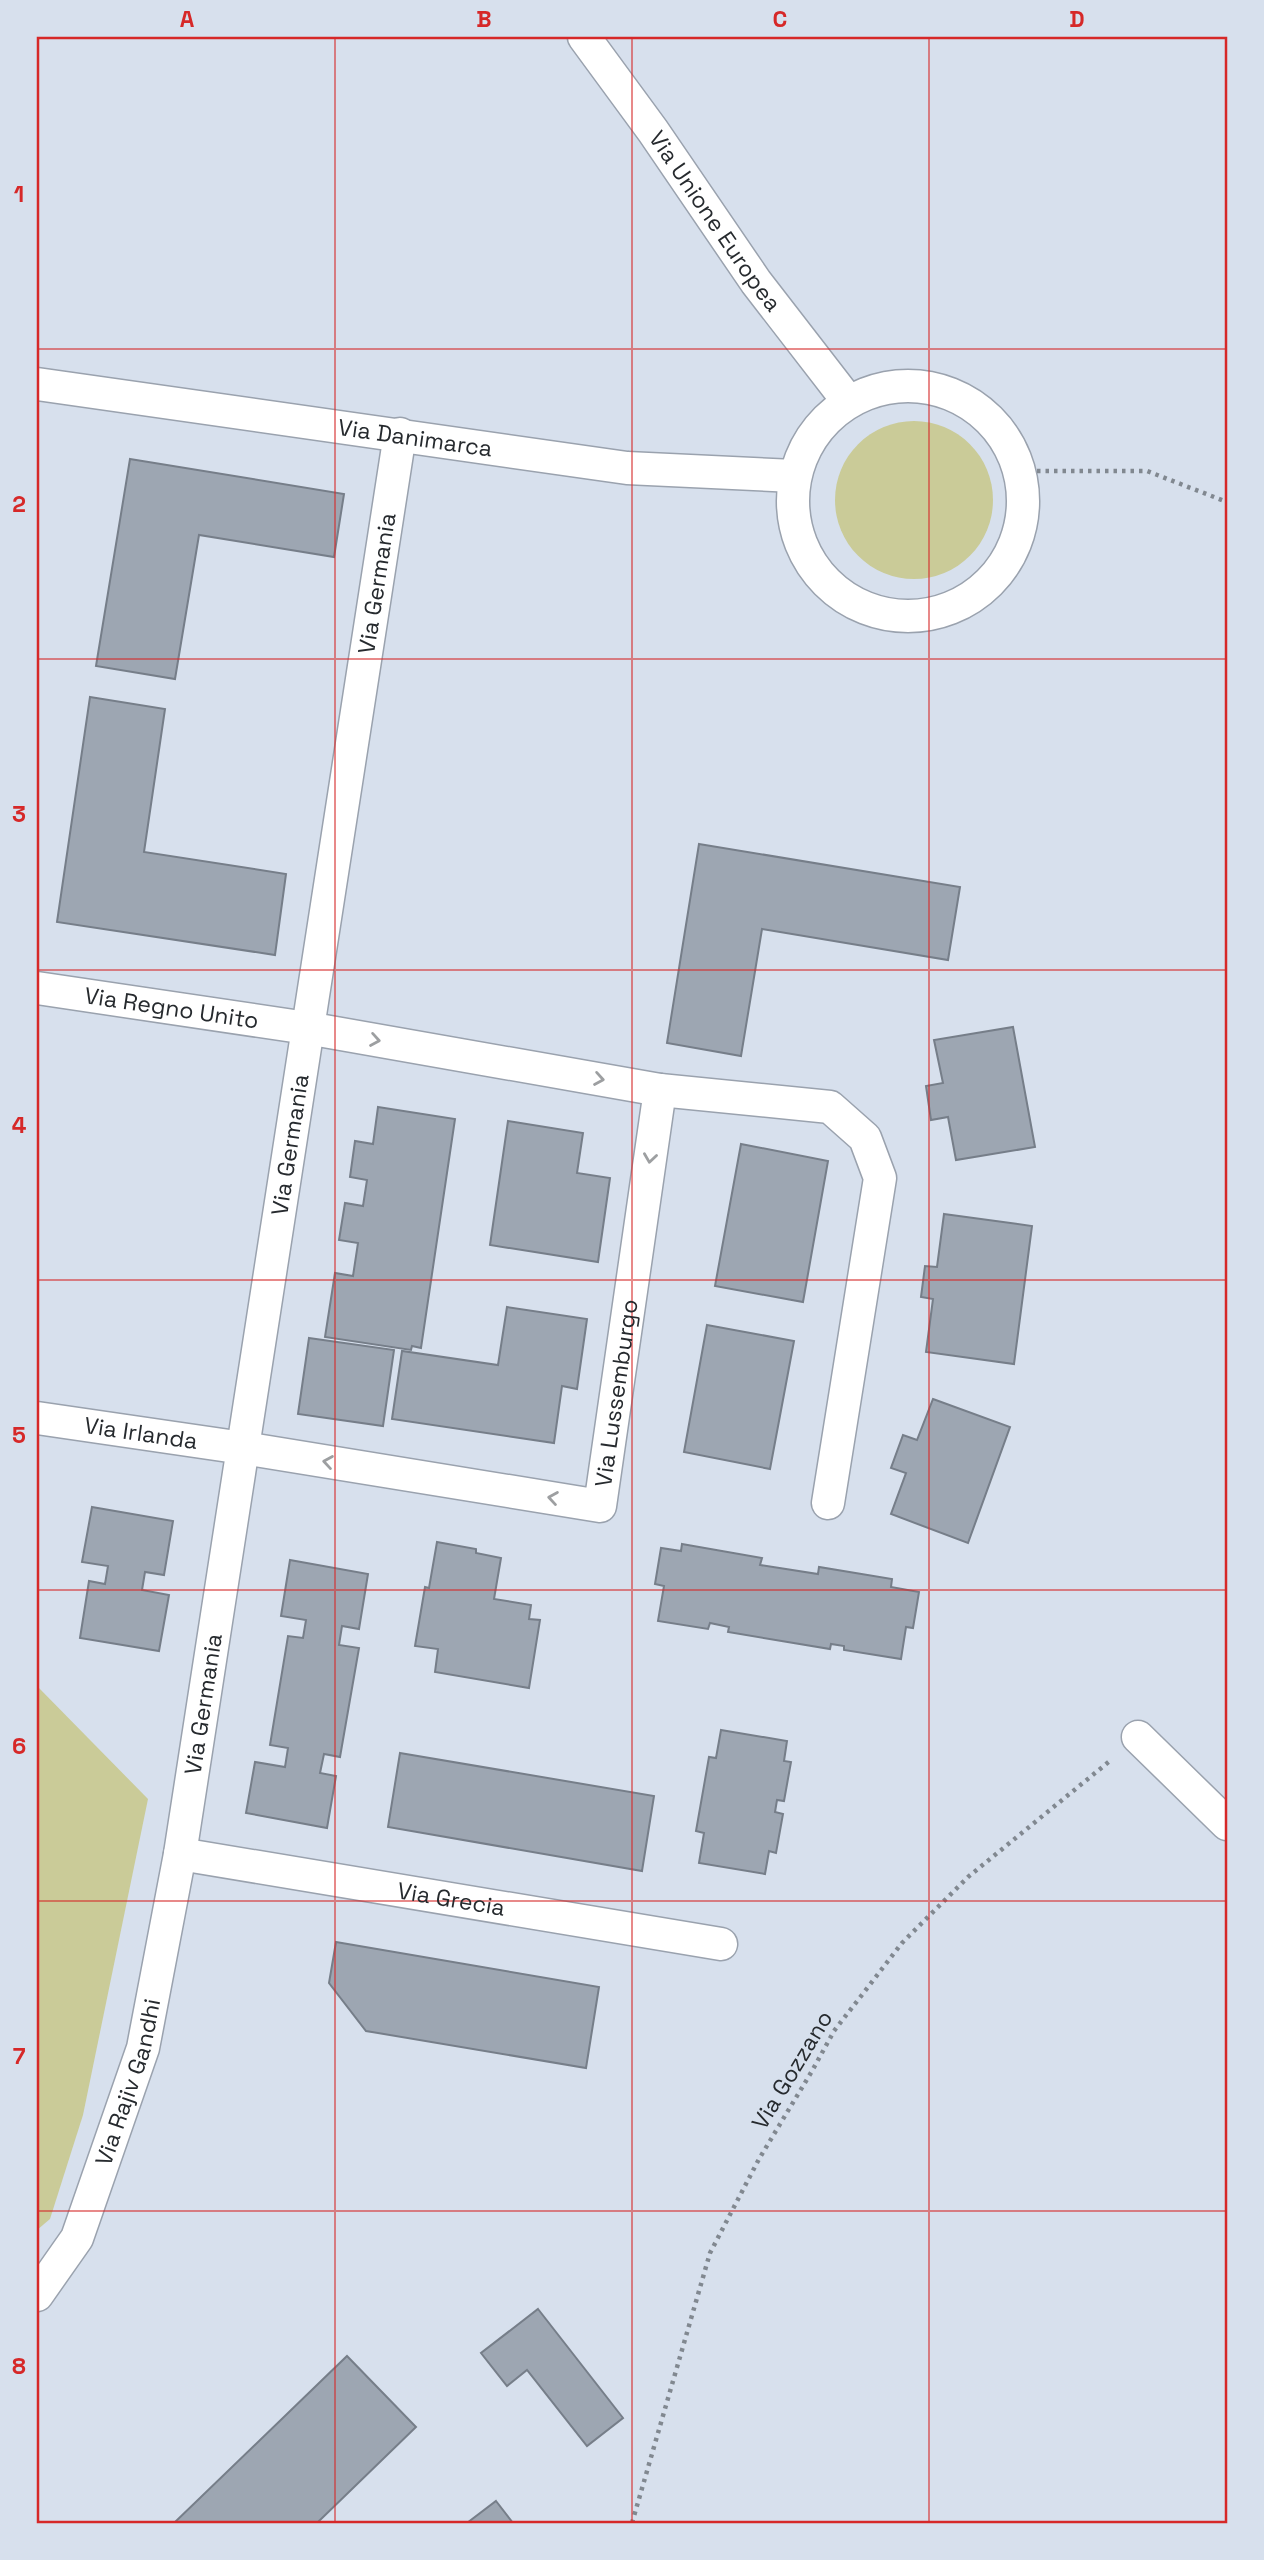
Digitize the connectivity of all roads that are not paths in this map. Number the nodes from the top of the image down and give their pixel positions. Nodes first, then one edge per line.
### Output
1 (584, 37) edge
2 (37, 384) edge
3 (848, 401) junction
4 (400, 435) junction
5 (794, 476) junction
6 (37, 988) edge
7 (307, 1028) junction
8 (660, 1090) junction
9 (37, 1418) edge
10 (243, 1448) junction
11 (828, 1503) dead end
12 (1138, 1737) road end
13 (1227, 1824) edge
14 (180, 1854) junction
15 (721, 1944) dead end
16 (37, 2295) edge

1 - 3 street, Via Unione Europea
2 - 4 street, Via Danimarca
3 - 5 street
3 - 5 street
4 - 5 street, Via Danimarca
4 - 7 street, Via Germania
6 - 7 street, Via Regno Unito
7 -> 8 street
7 - 10 street, Via Germania
8 -> 10 street, Via Lussemburgo
8 - 11 street
9 - 10 street, Via Irlanda
10 - 14 street, Via Germania
12 - 13 street
14 - 15 street, Via Grecia
14 - 16 street, Via Rajiv Gandhi

